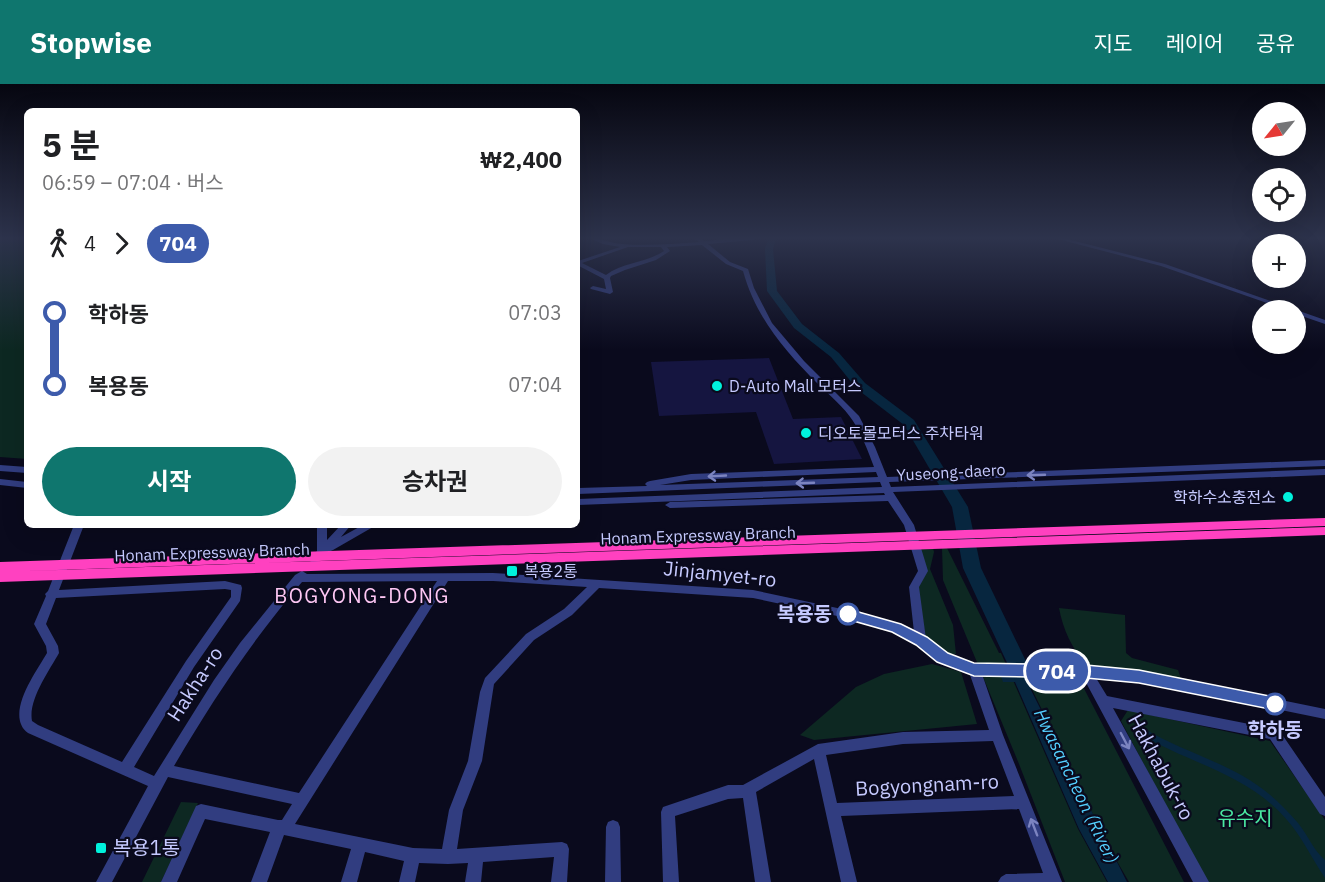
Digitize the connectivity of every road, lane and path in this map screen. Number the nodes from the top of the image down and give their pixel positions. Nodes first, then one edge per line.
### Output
1 (601, 275) edge
2 (611, 275) edge
3 (747, 275) edge
4 (1192, 275) edge
5 (607, 278) junction
6 (593, 288) dead end
7 (1263, 300) edge
8 (1306, 315) edge
9 (1325, 322) edge
10 (1325, 463) edge
11 (0, 468) edge
12 (880, 469) junction
13 (24, 470) edge
14 (1325, 472) edge
15 (0, 482) edge
16 (24, 485) edge
17 (628, 489) junction
18 (580, 491) edge
19 (891, 498) junction
20 (611, 501) junction
21 (580, 502) edge
22 (1325, 522) edge
23 (78, 528) edge
24 (322, 528) edge
25 (343, 528) edge
26 (365, 528) edge
27 (1325, 531) edge
28 (1048, 536) junction
29 (322, 553) junction
30 (0, 567) edge
31 (46, 570) junction
32 (0, 577) edge
33 (445, 577) junction
34 (299, 578) junction
35 (597, 583) junction
36 (50, 594) junction
37 (921, 641) junction
38 (977, 670) junction
39 (1080, 671) junction
40 (1104, 702) junction
41 (1322, 716) edge
42 (997, 735) junction
43 (818, 750) junction
44 (126, 768) junction
45 (164, 770) junction
46 (156, 783) junction
47 (749, 789) junction
48 (303, 800) junction
49 (1024, 802) junction
50 (1325, 809) edge
51 (832, 810) junction
52 (282, 827) junction
53 (613, 827) dead end
54 (360, 843) junction
55 (413, 855) junction
56 (477, 855) junction
57 (448, 857) junction
58 (1054, 881) edge
59 (104, 882) edge
60 (169, 882) edge
61 (259, 882) edge
62 (349, 882) edge
63 (407, 882) edge
64 (473, 882) edge
65 (559, 882) edge
66 (613, 882) edge
67 (671, 882) edge
68 (763, 882) edge
69 (849, 882) edge
70 (1006, 882) edge
71 (1201, 882) edge

1 - 5 street
2 - 5 street
3 - 12 street
4 - 7 street
5 - 6 street
8 - 9 street
10 -> 17 street, Yuseong-daero
11 - 13 street
12 -> 17 street
12 - 19 street
14 - 20 street, Yuseong-daero
15 - 16 street
17 - 18 street, Yuseong-daero
19 - 20 street
19 - 37 street
20 - 21 street, Yuseong-daero
22 - 28 highway, Honam Expressway Branch
23 - 36 street
24 - 29 street
25 - 29 street, Hakha-ro
26 - 29 street
27 - 28 highway, Honam Expressway Branch
28 - 31 highway, Honam Expressway Branch
29 - 34 street, Hakha-ro
30 - 31 highway, Honam Expressway Branch
31 - 32 highway, Honam Expressway Branch
33 - 34 street, Jinjamyet-ro
33 - 35 street, Jinjamyet-ro
33 - 48 street
34 - 45 street, Hakha-ro
35 - 37 street, Jinjamyet-ro
35 - 57 street
36 - 44 street
36 - 44 street
37 - 38 street, Jinjamyet-ro
38 - 39 street, Jinjamyet-ro
38 - 42 street, Bogyongnam-ro
39 - 40 street, Hakhabuk-ro
39 - 41 street, Jinjamyet-ro
40 - 50 street
40 -> 71 street, Hakhabuk-ro
42 - 43 street
42 - 49 street, Bogyongnam-ro
43 - 47 street
43 - 51 street
44 - 46 street
45 - 46 street, Hakha-ro
45 - 48 street
46 - 59 street, Hakha-ro
47 - 67 street
47 - 68 street
48 - 52 street
49 - 51 street, Bogyongnam-ro
58 -> 49 street, Bogyongnam-ro
51 - 69 street
52 - 54 street
52 - 60 street
52 - 61 street
53 - 66 street
54 - 55 street
54 - 62 street
55 - 57 street
55 - 63 street
56 - 57 street
56 - 64 street
56 - 65 street
58 - 70 street, Bogyongnam-ro

